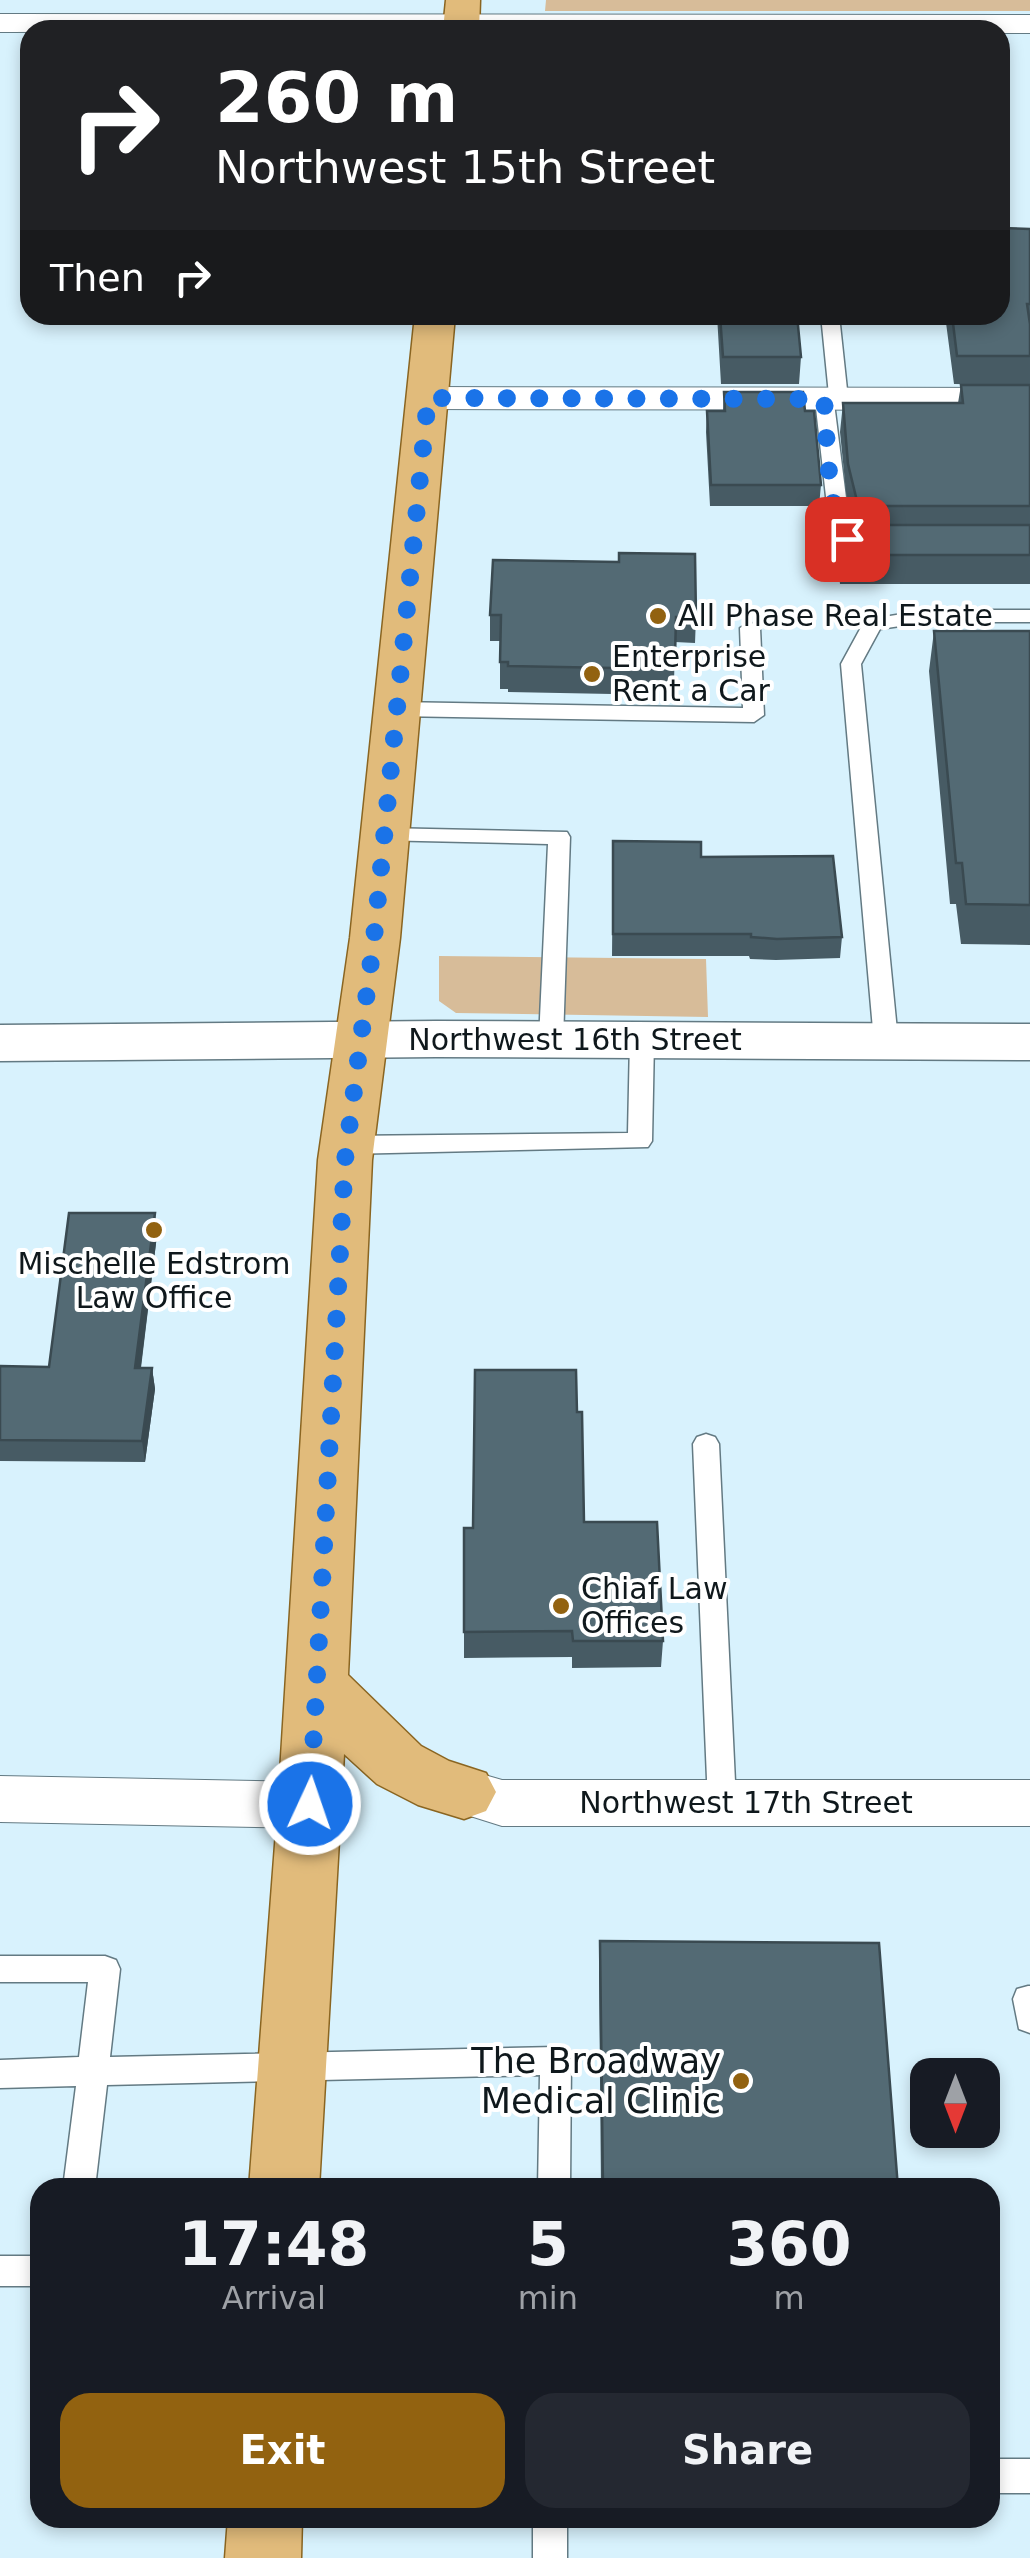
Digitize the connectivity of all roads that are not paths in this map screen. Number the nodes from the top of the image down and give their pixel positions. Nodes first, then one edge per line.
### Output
1 (462, 18) edge
2 (277, 20) edge
3 (537, 20) edge
4 (434, 325) edge
5 (830, 325) edge
6 (428, 398) junction
7 (832, 399) junction
8 (1030, 399) edge
9 (884, 544) edge
10 (1030, 616) edge
11 (750, 628) dead end
12 (396, 708) junction
13 (384, 835) junction
14 (550, 1040) junction
15 (642, 1040) junction
16 (886, 1041) junction
17 (358, 1042) junction
18 (1030, 1042) edge
19 (0, 1043) edge
20 (346, 1144) junction
21 (706, 1444) dead end
22 (316, 1683) junction
23 (464, 1792) joint
24 (0, 1799) edge
25 (722, 1803) junction
26 (1030, 1803) edge
27 (310, 1804) junction
28 (0, 1968) edge
29 (291, 2065) junction
30 (92, 2072) junction
31 (0, 2074) edge
32 (81, 2178) edge
33 (285, 2178) edge
34 (554, 2178) edge
35 (0, 2271) edge
36 (30, 2271) edge
37 (1000, 2476) edge
38 (1030, 2476) edge
39 (265, 2528) edge
40 (550, 2528) edge
41 (263, 2558) edge
42 (550, 2558) edge

1 - 2 street
1 - 3 street
4 - 6 main road
5 - 7 lane
6 - 7 street
6 - 12 main road
7 - 8 street
7 - 9 lane
10 - 16 lane
11 - 12 lane
12 - 13 main road
13 - 14 lane
13 - 17 main road
14 - 15 street, Northwest 16th Street
14 - 17 street, Northwest 16th Street
15 - 16 street, Northwest 16th Street
15 - 20 lane
16 - 18 street, Northwest 16th Street
17 - 19 street, Northwest 16th Street
17 - 20 main road
20 - 22 main road
21 - 25 lane
22 - 23 main road
22 - 27 main road
23 - 25 street, Northwest 17th Street
24 - 27 street
25 - 26 street, Northwest 17th Street
27 - 29 main road
28 - 30 lane
29 - 30 lane
29 - 33 main road
29 - 34 lane
30 - 31 lane
30 - 32 lane
35 - 36 lane
37 - 38 lane
39 - 41 main road
40 - 42 lane

